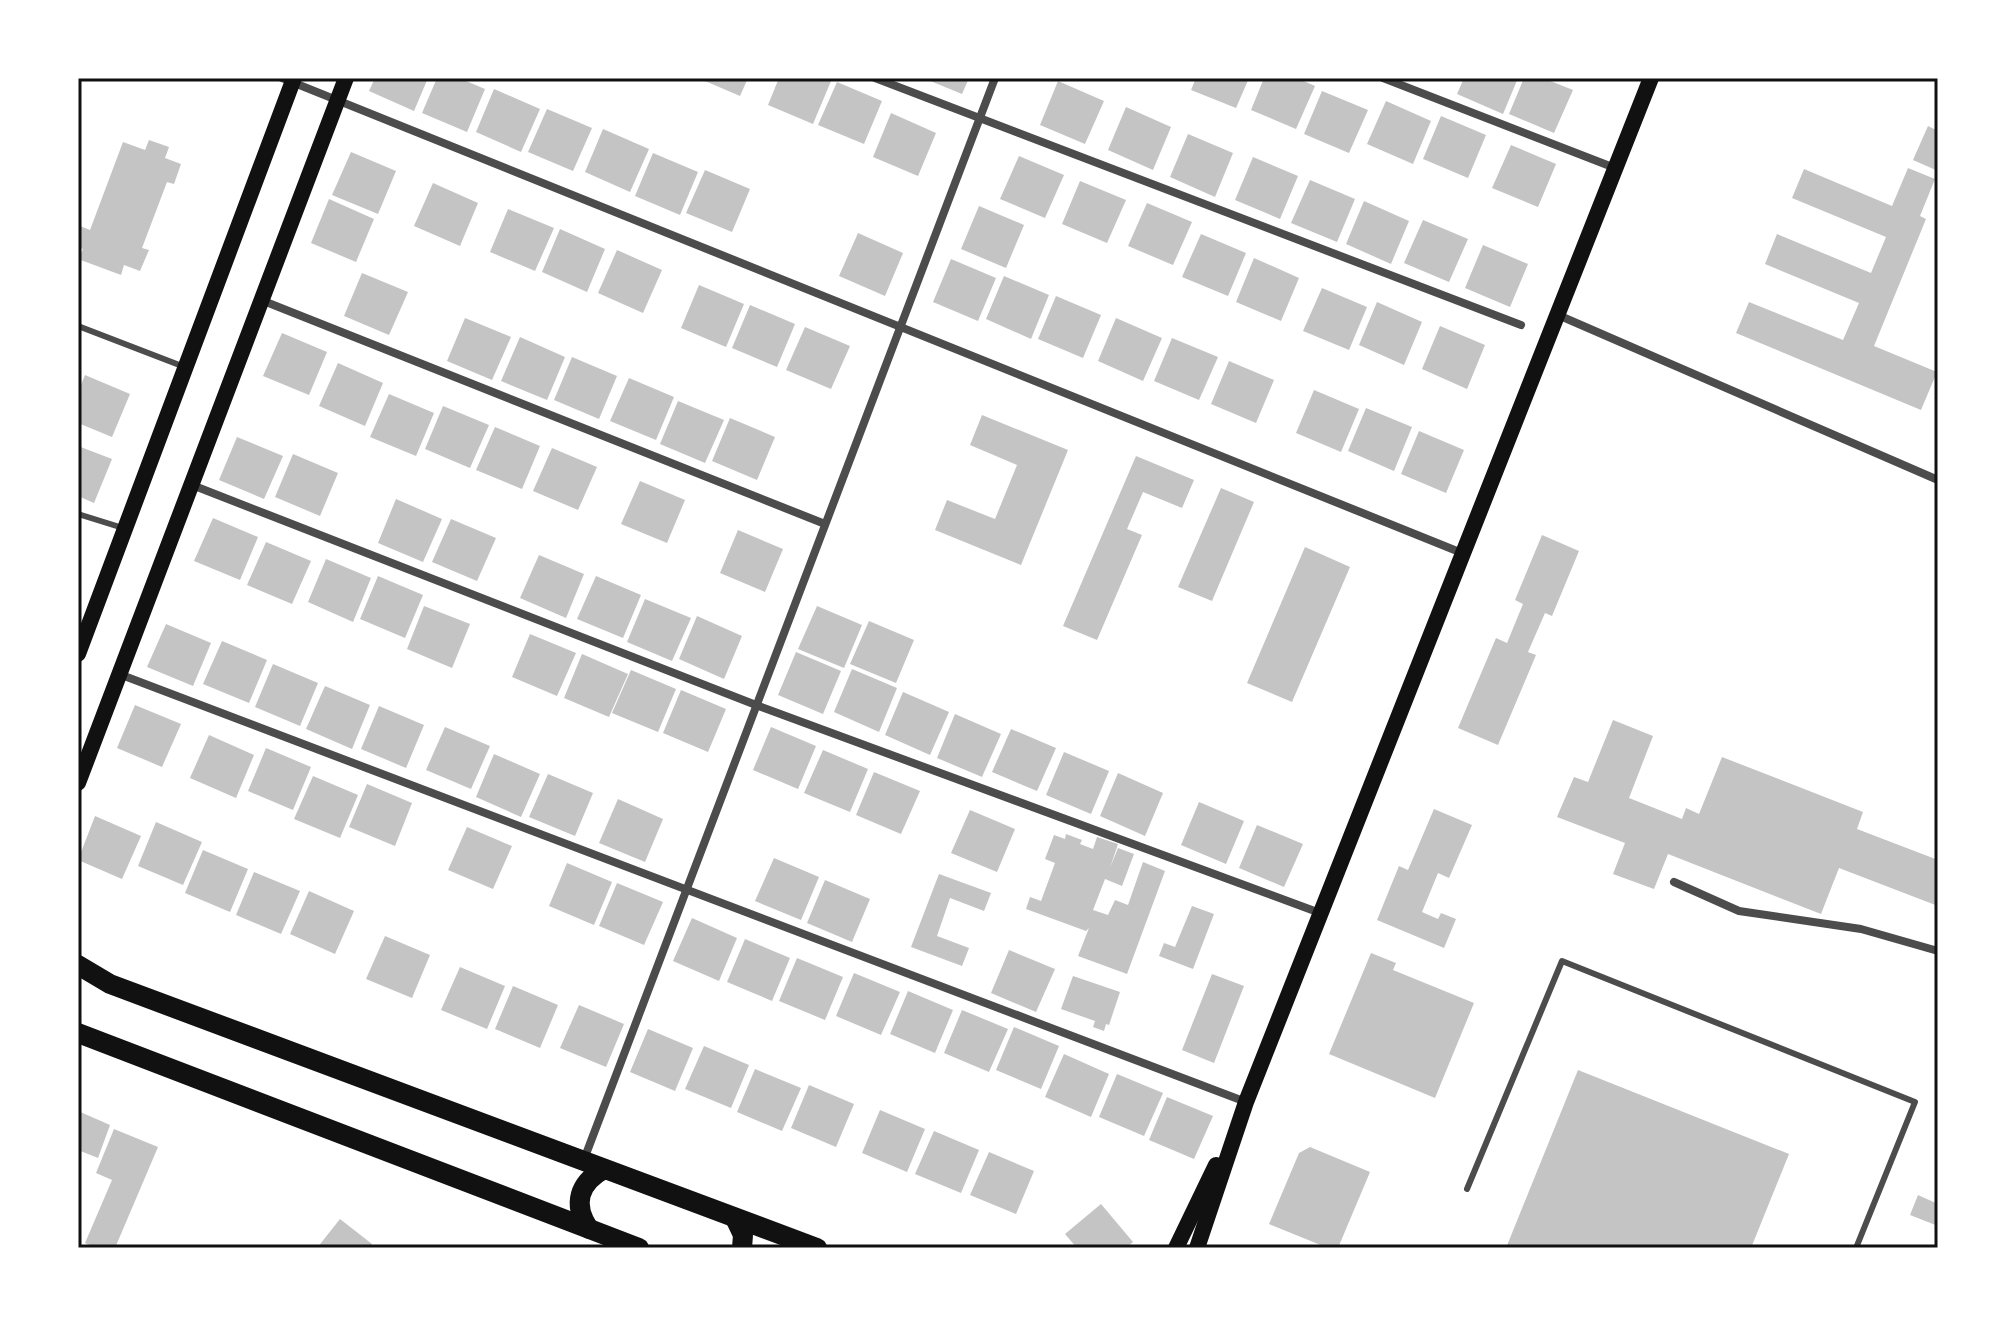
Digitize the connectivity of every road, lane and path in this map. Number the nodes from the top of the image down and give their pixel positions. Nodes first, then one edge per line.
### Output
1 (346, 78) edge
2 (875, 78) edge
3 (995, 78) edge
4 (1383, 78) edge
5 (1651, 78) edge
6 (289, 79) edge
7 (338, 101) junction
8 (980, 118) junction
9 (1615, 168) junction
10 (260, 300) junction
11 (1565, 317) junction
12 (1521, 325) dead end
13 (78, 326) edge
14 (900, 327) junction
15 (186, 367) junction
16 (1938, 480) edge
17 (191, 484) junction
18 (78, 514) edge
19 (825, 524) junction
20 (123, 528) junction
21 (1462, 553) junction
22 (78, 654) edge
23 (119, 674) junction
24 (756, 705) junction
25 (78, 783) edge
26 (1674, 882) dead end
27 (686, 891) junction
28 (1320, 913) junction
29 (1938, 951) edge
30 (78, 965) edge
31 (78, 1033) edge
32 (1246, 1102) junction
33 (583, 1162) junction
34 (604, 1169) junction
35 (1467, 1189) dead end
36 (735, 1218) junction
37 (589, 1229) junction
38 (639, 1248) edge
39 (742, 1248) edge
40 (817, 1248) edge
41 (1176, 1248) edge
42 (1197, 1248) edge
43 (1856, 1248) edge

1 - 7 main road
2 - 8 street
3 - 8 street
4 - 9 street
5 - 9 main road
6 - 7 street
6 - 15 main road
7 - 10 main road
7 - 14 street
8 - 12 street
8 - 14 street
9 - 11 main road
10 - 17 main road
10 - 19 street
11 - 16 street
11 - 21 main road
13 - 15 lane
14 - 19 street
14 - 21 street
15 - 20 main road
17 - 23 main road
17 - 24 street
18 - 20 lane
19 - 24 street
20 - 22 main road
21 - 28 main road
23 - 25 main road
23 - 27 street
24 - 27 street
24 - 28 street
26 - 29 street
27 - 32 street
27 - 33 street
28 - 32 main road
30 - 33 highway
31 - 37 highway
32 - 41 main road
32 - 42 main road
33 - 34 highway
34 - 36 highway
34 - 37 highway
35 - 43 lane
36 - 39 highway
36 - 40 highway
37 - 38 highway

